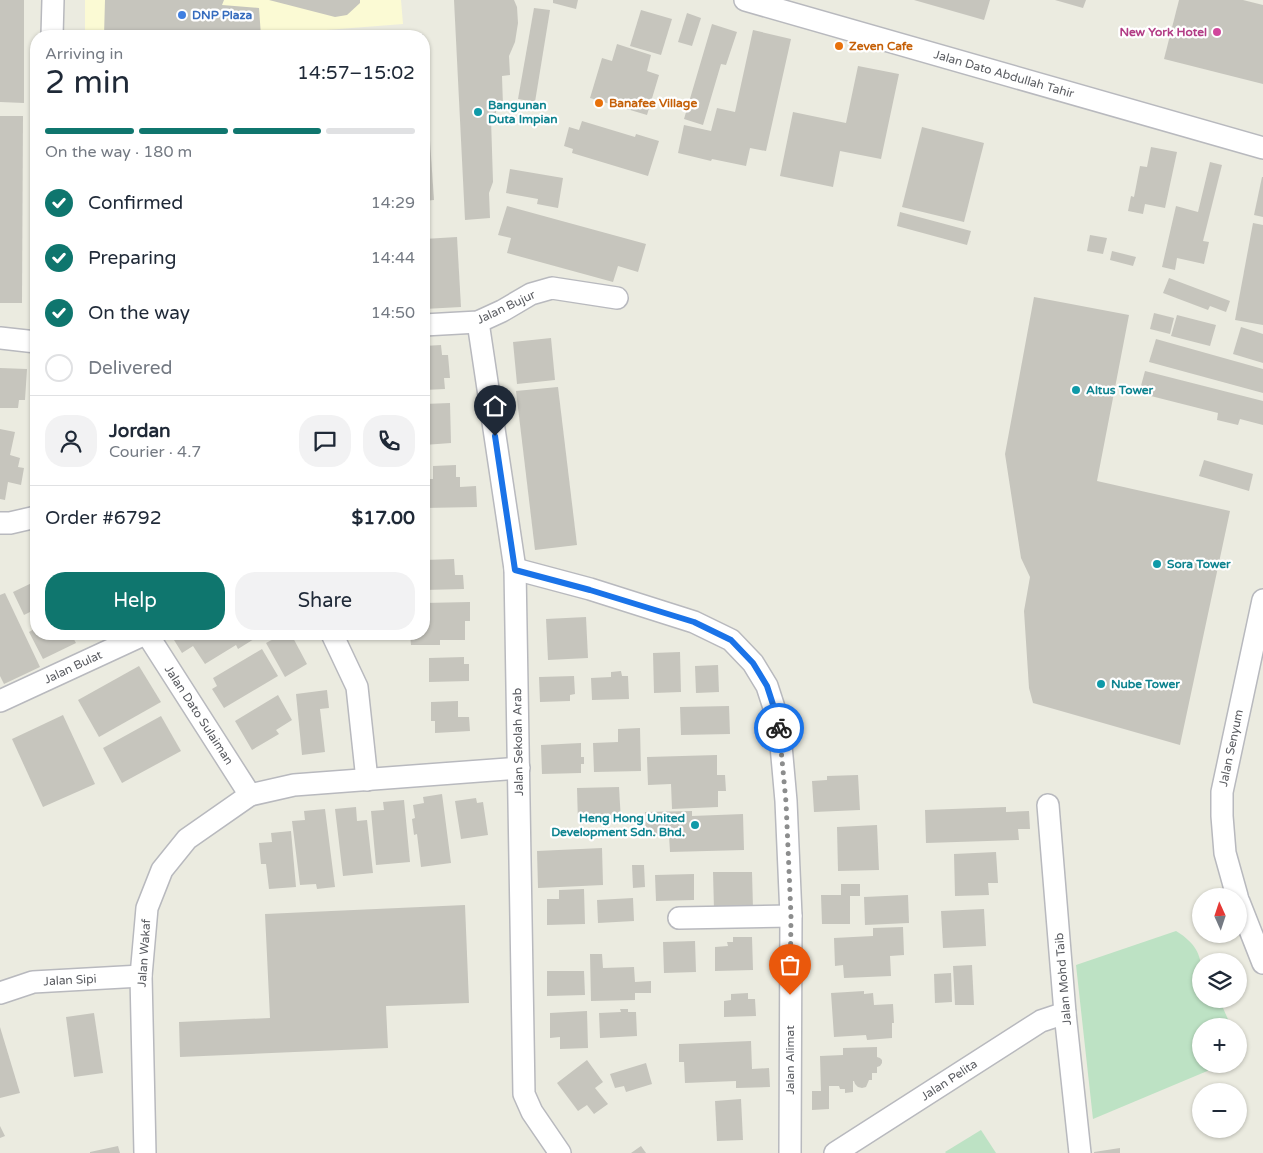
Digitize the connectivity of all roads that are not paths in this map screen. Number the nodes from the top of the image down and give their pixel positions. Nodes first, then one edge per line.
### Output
1 (53, 0) edge
2 (745, 0) edge
3 (52, 30) edge
4 (1263, 148) edge
5 (617, 298) dead end
6 (478, 322) junction
7 (430, 325) edge
8 (0, 338) edge
9 (30, 341) edge
10 (30, 518) edge
11 (0, 522) edge
12 (515, 570) junction
13 (1263, 600) edge
14 (133, 640) edge
15 (150, 640) edge
16 (335, 640) edge
17 (0, 701) edge
18 (519, 768) junction
19 (367, 780) junction
20 (250, 795) junction
21 (1048, 804) dead end
22 (1235, 888) edge
23 (791, 916) junction
24 (679, 918) dead end
25 (1248, 925) edge
26 (1263, 963) edge
27 (141, 976) junction
28 (0, 993) edge
29 (1066, 1013) junction
30 (145, 1153) edge
31 (560, 1153) edge
32 (790, 1153) edge
33 (835, 1153) edge
34 (1080, 1153) edge

1 - 3 street
2 - 4 street, Jalan Dato Abdullah Tahir
5 - 6 street, Jalan Bujur
6 - 7 street, Jalan Bujur
6 - 12 street, Jalan Sekolah Arab
8 - 9 street
10 - 11 street
12 - 18 street, Jalan Sekolah Arab
12 - 23 street, Jalan Alimat
13 - 22 street, Jalan Senyum
14 - 17 street, Jalan Bulat
15 - 20 street, Jalan Dato Sulaiman
16 - 19 street
18 - 19 street, Jalan Wakaf
18 - 31 street, Jalan Sekolah Arab
19 - 20 street, Jalan Wakaf
20 - 27 street, Jalan Wakaf
21 - 29 street, Jalan Mohd Taib
23 - 24 street
23 - 32 street, Jalan Alimat
25 - 26 street
27 - 28 street, Jalan Sipi
27 - 30 street, Jalan Wakaf
29 - 33 street, Jalan Pelita
29 - 34 street, Jalan Mohd Taib

